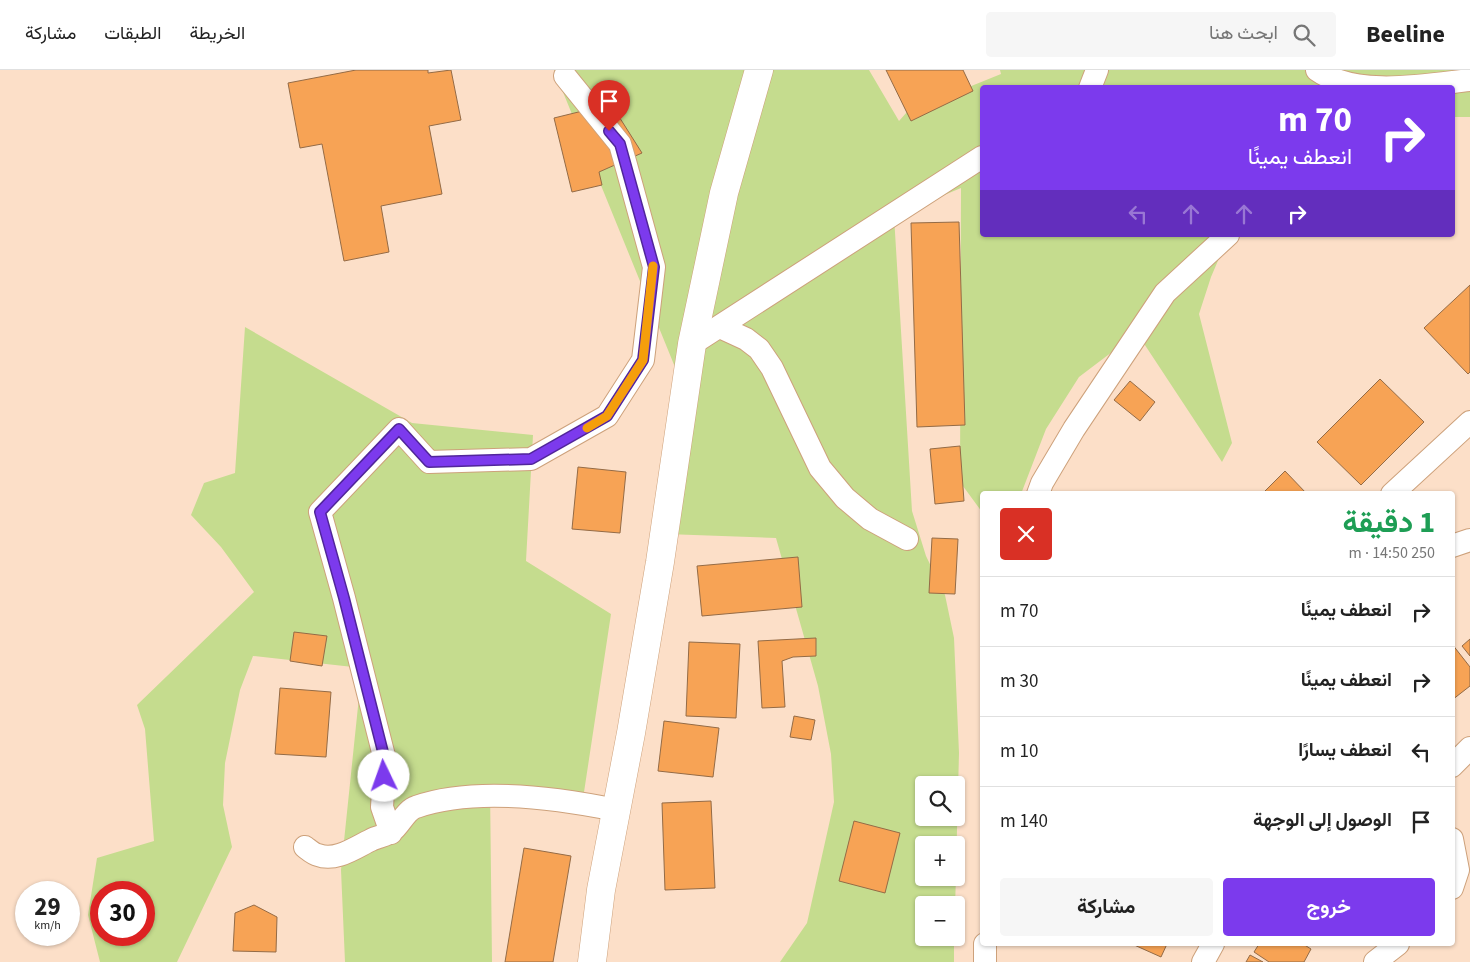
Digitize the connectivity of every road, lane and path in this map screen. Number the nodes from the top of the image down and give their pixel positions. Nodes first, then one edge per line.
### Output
1 (759, 70) edge
2 (1097, 70) edge
3 (1317, 70) edge
4 (565, 76) dead end
5 (1470, 80) edge
6 (1091, 85) edge
7 (1353, 85) edge
8 (1420, 85) edge
9 (980, 158) edge
10 (1226, 237) edge
11 (720, 327) junction
12 (692, 344) junction
13 (1470, 422) edge
14 (1039, 491) edge
15 (1395, 491) edge
16 (907, 539) dead end
17 (1470, 540) edge
18 (1455, 545) edge
19 (1470, 748) edge
20 (1455, 763) edge
21 (616, 810) junction
22 (391, 833) junction
23 (305, 847) dead end
24 (1455, 855) edge
25 (1455, 879) edge
26 (985, 946) edge
27 (1212, 946) edge
28 (1395, 946) edge
29 (592, 962) edge
30 (985, 962) edge
31 (1203, 962) edge
32 (1375, 962) edge

1 - 12 street
2 - 6 street
3 - 7 street
4 - 22 street
5 - 8 street
9 - 11 street
10 - 14 street
11 - 12 street
11 - 16 street
12 - 21 street
13 - 15 street
17 - 18 street
19 - 20 street
21 - 22 street
21 - 29 street
22 - 23 street
24 - 25 street
26 - 30 street
27 - 31 street
28 - 32 street

